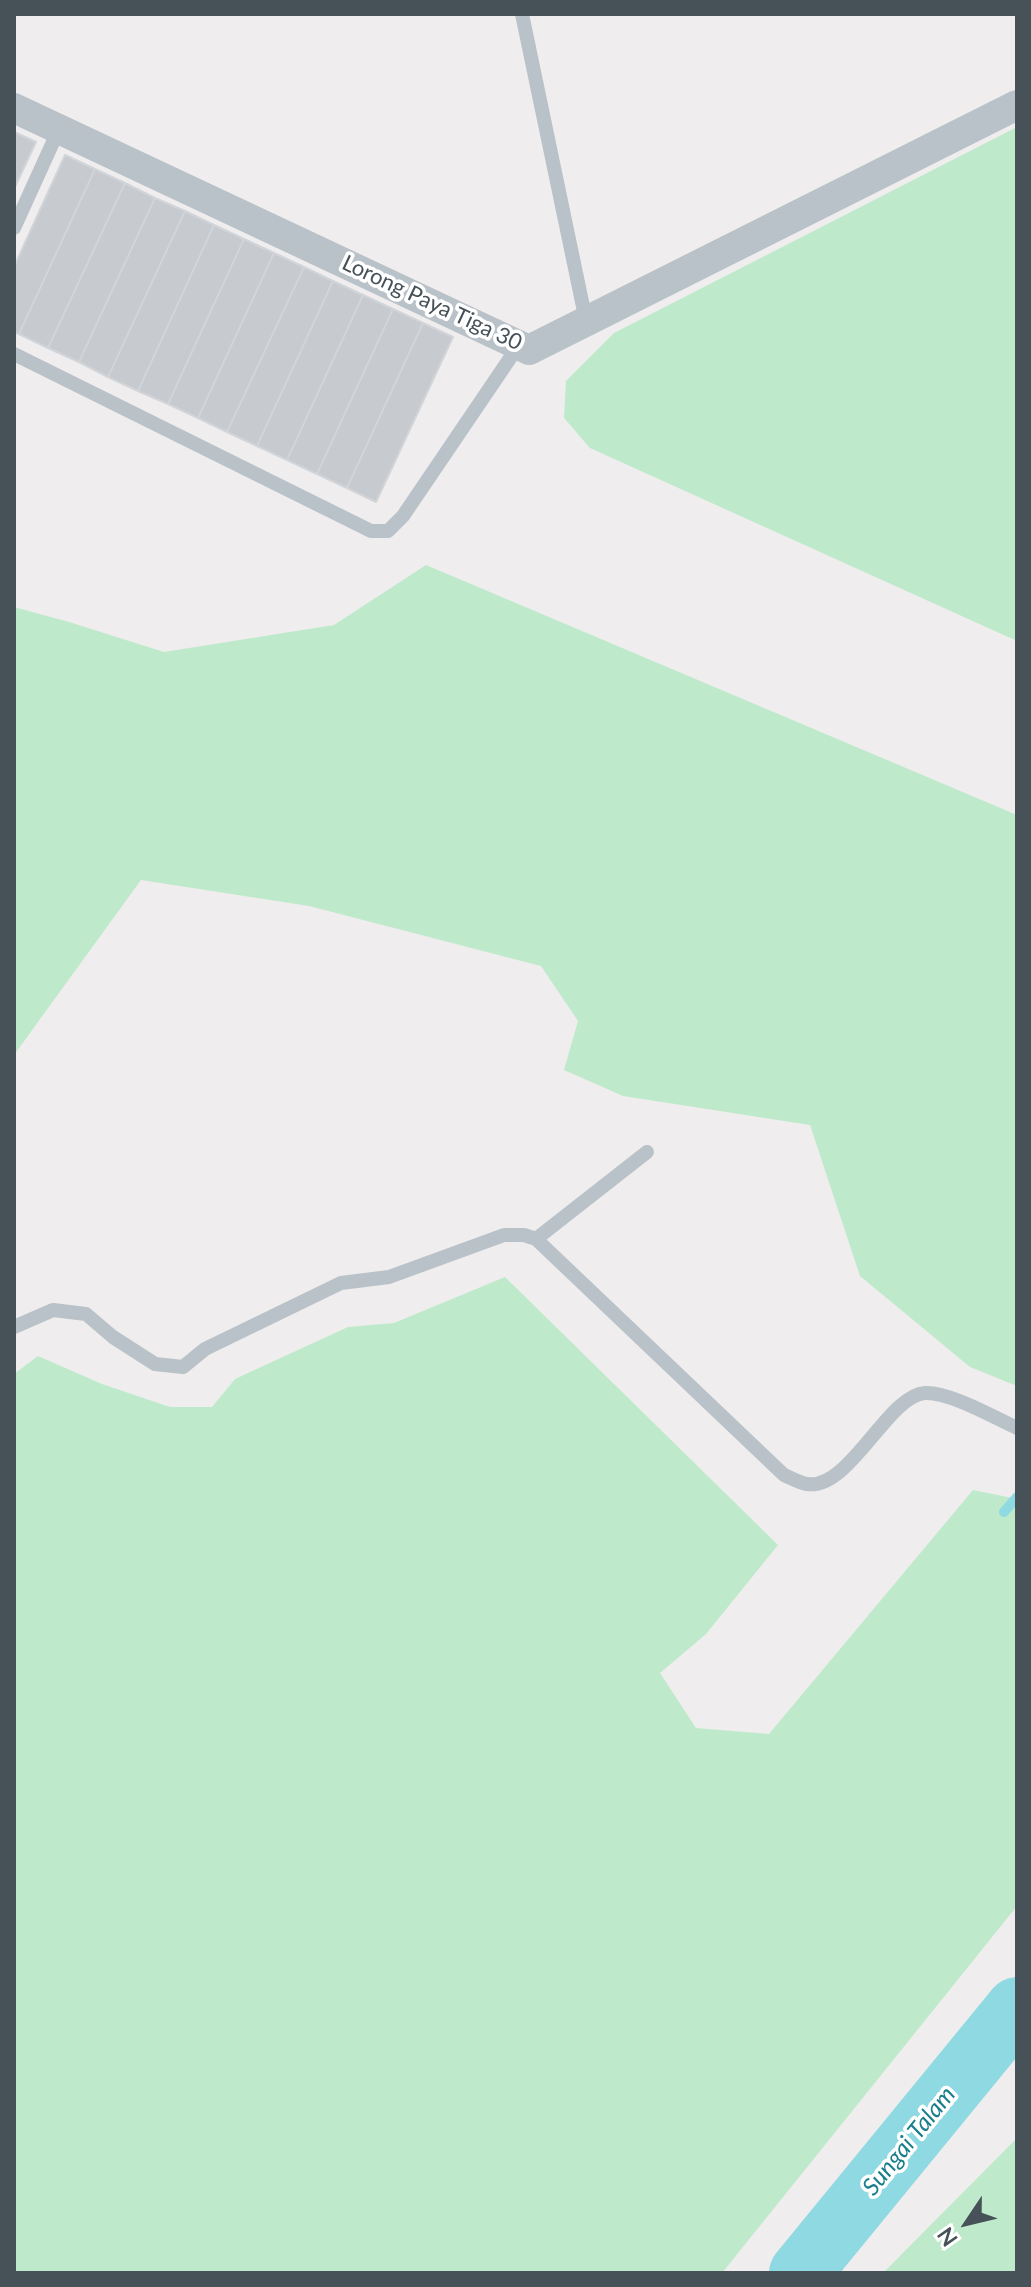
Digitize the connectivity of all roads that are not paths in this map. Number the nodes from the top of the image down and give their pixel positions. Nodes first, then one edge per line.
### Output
1 (522, 14) edge
2 (1017, 105) edge
3 (14, 108) edge
4 (59, 129) junction
5 (14, 228) edge
6 (586, 321) junction
7 (519, 345) junction
8 (14, 354) edge
9 (647, 1152) dead end
10 (536, 1239) junction
11 (14, 1327) edge
12 (1017, 1428) edge

1 - 6 lane
2 - 6 street, Lorong Paya Tiga 30
3 - 4 street, Lorong Paya Tiga 30
4 - 5 lane
4 - 7 street, Lorong Paya Tiga 30
6 - 7 street, Lorong Paya Tiga 30
7 - 8 lane
9 - 10 lane
10 - 11 lane
10 - 12 lane

